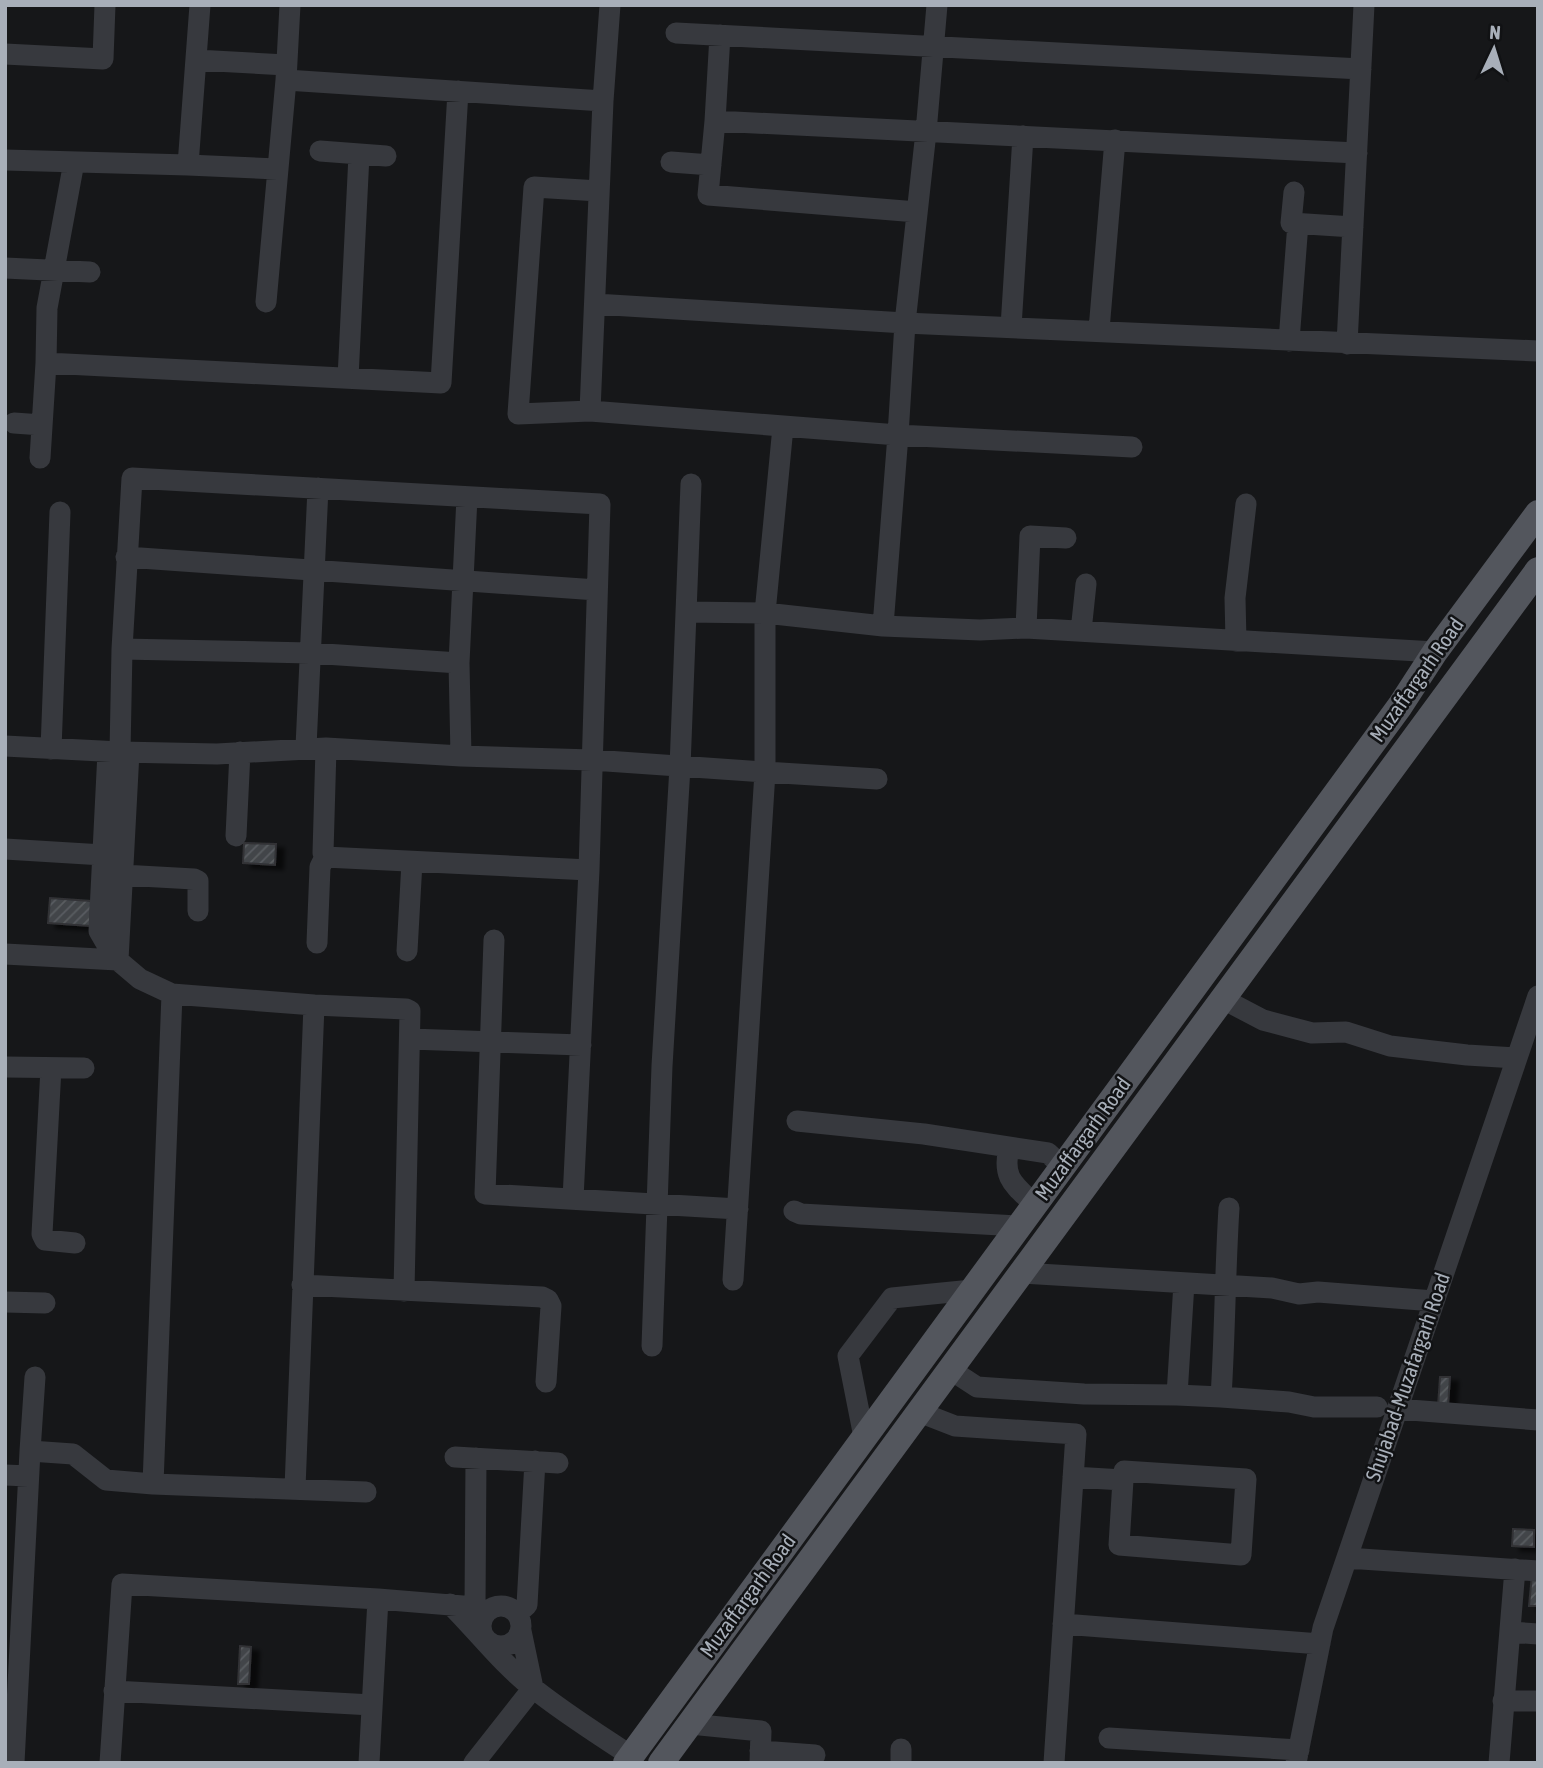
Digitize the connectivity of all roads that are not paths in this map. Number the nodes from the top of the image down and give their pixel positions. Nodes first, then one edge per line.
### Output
1 (105, 5) edge
2 (200, 5) edge
3 (290, 5) edge
4 (610, 5) edge
5 (937, 5) edge
6 (1364, 5) edge
7 (676, 33) dead end
8 (720, 35) junction
9 (934, 46) junction
10 (5, 54) edge
11 (196, 60) junction
12 (1361, 69) junction
13 (286, 72) junction
14 (458, 91) junction
15 (603, 101) junction
16 (715, 121) junction
17 (926, 132) junction
18 (1023, 136) junction
19 (1115, 141) junction
20 (320, 151) dead end
21 (1357, 153) junction
22 (359, 155) junction
23 (386, 156) dead end
24 (5, 160) edge
25 (74, 162) junction
26 (671, 162) dead end
27 (188, 165) junction
28 (711, 165) junction
29 (277, 169) junction
30 (599, 191) junction
31 (1294, 192) dead end
32 (917, 212) junction
33 (1298, 223) junction
34 (1353, 227) junction
35 (5, 268) edge
36 (54, 270) junction
37 (90, 272) dead end
38 (266, 302) dead end
39 (594, 303) junction
40 (905, 323) junction
41 (1012, 327) junction
42 (1099, 330) junction
43 (1289, 341) junction
44 (1347, 344) junction
45 (1538, 351) edge
46 (46, 363) junction
47 (348, 379) junction
48 (590, 411) junction
49 (14, 423) dead end
50 (42, 425) junction
51 (783, 427) junction
52 (898, 435) junction
53 (1132, 447) dead end
54 (40, 458) dead end
55 (691, 484) dead end
56 (318, 488) junction
57 (467, 497) junction
58 (1246, 504) dead end
59 (60, 512) dead end
60 (1538, 513) edge
61 (1066, 538) dead end
62 (126, 557) junction
63 (1538, 570) edge
64 (313, 571) junction
65 (463, 579) junction
66 (1086, 584) dead end
67 (597, 590) junction
68 (687, 612) junction
69 (765, 613) junction
70 (883, 626) junction
71 (1026, 628) junction
72 (1081, 631) junction
73 (1236, 641) junction
74 (122, 649) junction
75 (1435, 652) junction
76 (310, 653) junction
77 (459, 663) junction
78 (5, 746) edge
79 (316, 747) junction
80 (51, 749) junction
81 (119, 752) junction
82 (240, 752) junction
83 (461, 756) junction
84 (592, 760) junction
85 (680, 767) junction
86 (765, 772) junction
87 (877, 779) dead end
88 (236, 836) dead end
89 (5, 849) edge
90 (103, 855) junction
91 (325, 857) junction
92 (412, 862) junction
93 (589, 870) junction
94 (122, 874) junction
95 (198, 911) dead end
96 (494, 940) dead end
97 (317, 943) dead end
98 (407, 951) dead end
99 (5, 954) edge
100 (118, 960) junction
101 (172, 994) junction
102 (1538, 996) edge
103 (1223, 999) junction
104 (314, 1005) junction
105 (410, 1039) junction
106 (490, 1042) junction
107 (581, 1045) junction
108 (1516, 1058) junction
109 (5, 1067) edge
110 (51, 1068) junction
111 (84, 1068) dead end
112 (797, 1121) dead end
113 (1009, 1147) junction
114 (1063, 1167) junction
115 (573, 1199) junction
116 (657, 1203) junction
117 (1035, 1205) junction
118 (1229, 1208) dead end
119 (738, 1209) junction
120 (794, 1211) dead end
121 (1019, 1226) junction
122 (75, 1243) dead end
123 (1022, 1273) junction
124 (733, 1280) dead end
125 (1184, 1283) junction
126 (302, 1285) junction
127 (1224, 1285) junction
128 (972, 1290) junction
129 (404, 1291) junction
130 (1434, 1301) junction
131 (5, 1302) edge
132 (45, 1303) dead end
133 (652, 1346) dead end
134 (951, 1370) junction
135 (35, 1377) dead end
136 (546, 1382) dead end
137 (1177, 1395) junction
138 (1221, 1397) junction
139 (1387, 1408) junction
140 (919, 1412) junction
141 (1538, 1420) edge
142 (864, 1437) junction
143 (30, 1451) junction
144 (454, 1457) dead end
145 (477, 1458) junction
146 (535, 1461) junction
147 (558, 1463) dead end
148 (5, 1475) edge
149 (28, 1476) junction
150 (1073, 1476) junction
151 (1124, 1480) junction
152 (153, 1484) junction
153 (295, 1488) junction
154 (366, 1492) dead end
155 (1347, 1558) junction
156 (1515, 1569) junction
157 (1538, 1571) edge
158 (378, 1599) junction
159 (450, 1604) junction
160 (483, 1608) junction
161 (519, 1623) junction
162 (1063, 1624) junction
163 (1510, 1632) junction
164 (1538, 1634) edge
165 (488, 1641) junction
166 (1320, 1644) junction
167 (533, 1688) junction
168 (114, 1691) junction
169 (1503, 1701) junction
170 (1538, 1701) edge
171 (372, 1705) junction
172 (690, 1724) junction
173 (1109, 1738) dead end
174 (815, 1755) dead end
175 (1297, 1756) edge
176 (760, 1757) edge
177 (628, 1759) edge
178 (14, 1763) edge
179 (110, 1763) edge
180 (369, 1763) edge
181 (474, 1763) edge
182 (661, 1763) edge
183 (1054, 1763) edge
184 (1499, 1763) edge

1 - 10 street
2 - 11 street
3 - 13 street
4 - 15 street
5 - 9 street
6 - 12 street
7 - 8 street
8 - 9 street
8 - 16 street
9 - 12 street
9 - 17 street
11 - 13 street
11 - 27 street
12 - 21 street
13 - 14 street
13 - 29 street
14 - 15 street
14 - 47 street
15 - 30 street
16 - 17 street
16 - 28 street
17 - 18 street
17 - 32 street
18 - 19 street
18 - 41 street
19 - 21 street
19 - 42 street
20 - 22 street
21 - 34 street
22 - 23 street
22 - 47 street
24 - 25 street
25 - 27 street
25 - 36 street
26 - 28 street
27 - 29 street
28 - 32 street
29 - 38 street
30 - 39 street
30 - 48 street
31 - 33 street
32 - 40 street
33 - 34 street
33 - 43 street
34 - 44 street
35 - 36 street
36 - 37 street
36 - 46 street
39 - 40 street
39 - 48 street
40 - 41 street
40 - 52 street
41 - 42 street
42 - 43 street
43 - 44 street
44 - 45 street
46 - 47 street
46 - 50 street
48 - 51 street
49 - 50 street
50 - 54 street
51 - 52 street
51 - 69 street
52 - 53 street
52 - 70 street
55 - 68 street
56 - 57 street
56 - 62 street
56 - 64 street
57 - 65 street
57 - 67 street
58 - 73 street
59 - 80 street
60 - 75 main road, Muzaffargarh Road
61 - 71 street
62 - 64 street
62 - 74 street
63 - 103 main road, Muzaffargarh Road
64 - 65 street
64 - 76 street
65 - 67 street
65 - 77 street
66 - 72 street
67 - 84 street
68 - 69 street
68 - 85 street
69 - 70 street
69 - 86 street
70 - 71 street
71 - 72 street
72 - 73 street
73 - 75 street
74 - 76 street
74 - 81 street
75 - 114 main road, Muzaffargarh Road
76 - 77 street
76 - 79 street
77 - 83 street
78 - 80 street
79 - 82 street
79 - 83 street
79 - 91 street
80 - 81 street
81 - 82 street
81 - 90 street
81 - 94 street
82 - 88 street
83 - 84 street
84 - 85 street
84 - 93 street
85 - 86 street
85 - 116 street
86 - 87 street
86 - 119 street
89 - 90 street
90 - 100 street
91 - 92 street
91 - 97 street
92 - 93 street
92 - 98 street
93 - 107 street
94 - 95 street
94 - 100 street
96 - 106 street
99 - 100 street
100 - 101 street
101 - 104 street
101 - 152 street
102 - 108 street, Shujabad-Muzafargarh Road
103 - 108 street
103 - 123 main road, Muzaffargarh Road
104 - 105 street
104 - 126 street
105 - 106 street
105 - 129 street
106 - 107 street
106 - 115 street
107 - 115 street
108 - 130 street, Shujabad-Muzafargarh Road
109 - 110 street
110 - 111 street
110 - 122 street
112 - 113 street
113 - 114 street
113 - 117 street
114 - 117 main road, Muzaffargarh Road
115 - 116 street
116 - 119 street
116 - 133 street
117 - 121 main road, Muzaffargarh Road
118 - 127 street
119 - 124 street
120 - 121 street
121 - 128 main road, Muzaffargarh Road
123 - 125 street
123 - 134 main road, Muzaffargarh Road
125 - 127 street
125 - 137 street
126 - 129 street
126 - 153 street
127 - 130 street
127 - 138 street
128 - 142 main road, Muzaffargarh Road
128 - 142 street
129 - 136 street
130 - 139 street, Shujabad-Muzafargarh Road
131 - 132 street
134 - 137 street
134 - 140 main road, Muzaffargarh Road
135 - 143 street
137 - 138 street
138 - 139 street
139 - 141 street
139 - 155 street, Shujabad-Muzafargarh Road
140 - 150 street
140 - 172 main road, Muzaffargarh Road
142 - 177 main road, Muzaffargarh Road
143 - 149 street
143 - 152 street
144 - 145 street
145 - 146 street
145 - 160 street
146 - 147 street
146 - 161 street
148 - 149 street
149 - 178 street
150 - 151 street
150 - 162 street
151 - 151 street
152 - 153 street
153 - 154 street
155 - 156 street
155 - 166 street, Shujabad-Muzafargarh Road
156 - 157 street
156 - 163 street
158 - 159 street
158 - 168 street
158 - 171 street
159 - 160 street
159 - 165 street
160 - 161 street
160 - 165 street
161 - 165 street
161 - 167 street
162 - 166 street
162 - 183 street
163 - 164 street
163 - 169 street
165 - 167 street
166 - 175 street, Shujabad-Muzafargarh Road
167 - 177 street
167 - 181 street
168 - 171 street
168 - 179 street
169 - 170 street
169 - 184 street
171 - 180 street
172 - 176 street
172 - 182 main road, Muzaffargarh Road
173 - 175 street
174 - 176 street

